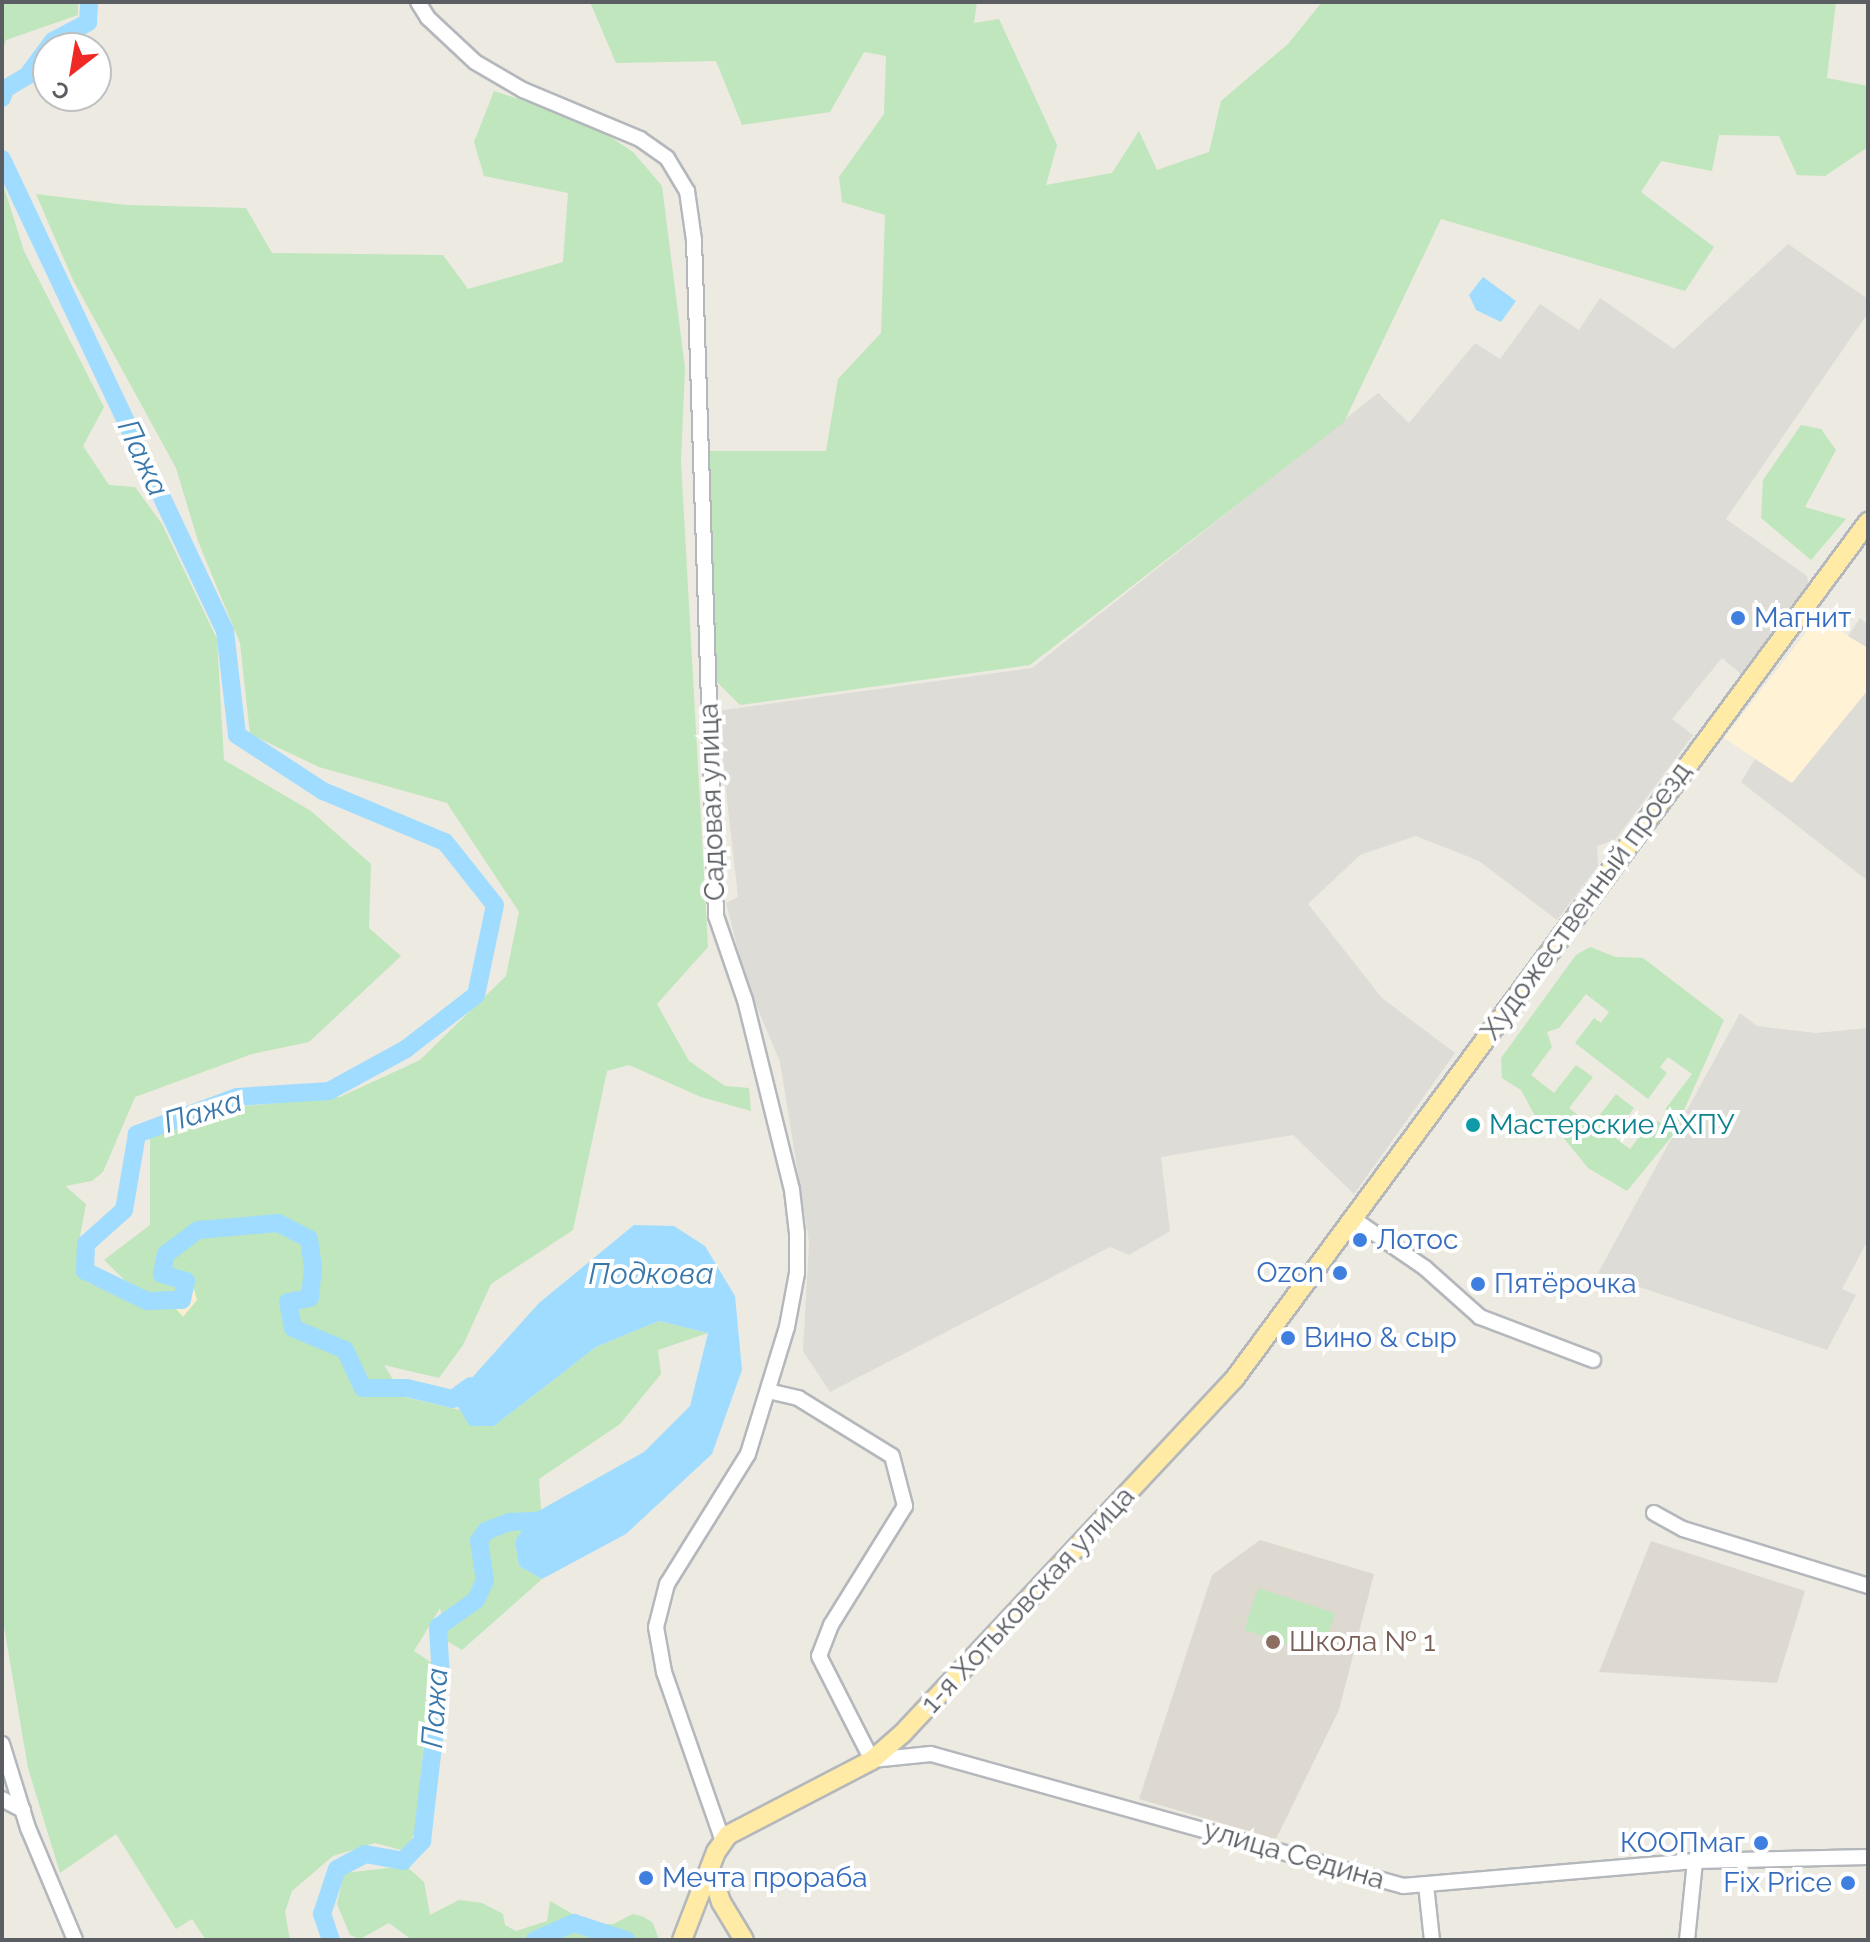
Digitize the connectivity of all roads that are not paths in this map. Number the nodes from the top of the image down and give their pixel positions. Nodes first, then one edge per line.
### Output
1 (418, 2) edge
2 (1868, 522) edge
3 (1355, 1220) junction
4 (1309, 1282) joint
5 (1593, 1360) dead end
6 (768, 1391) junction
7 (1654, 1513) dead end
8 (1868, 1586) edge
9 (2, 1744) edge
10 (872, 1760) junction
11 (2, 1799) edge
12 (23, 1810) junction
13 (723, 1841) junction
14 (1868, 1857) edge
15 (1695, 1861) junction
16 (710, 1868) junction
17 (1426, 1885) junction
18 (726, 1911) junction
19 (683, 1936) edge
20 (75, 1940) edge
21 (744, 1940) edge
22 (1432, 1940) edge
23 (1687, 1940) edge

1 - 6 street, Садовая улица
2 - 3 main road, Художественный проезд
3 - 4 main road, Художественный проезд
3 - 5 street
4 - 10 main road, 1-я Хотьковская улица
6 - 10 street
6 - 13 street, Садовая улица
7 - 8 street
9 - 12 street
10 - 13 main road, 1-я Хотьковская улица
10 - 17 street, улица Седина
11 - 12 street
12 - 20 street
13 - 16 main road, 1-я Хотьковская улица
14 - 15 street, улица Седина
15 - 17 street, улица Седина
15 - 23 street
16 - 18 main road
16 - 19 main road, 1-я Хотьковская улица
17 - 22 street
18 - 19 main road
18 - 21 main road

